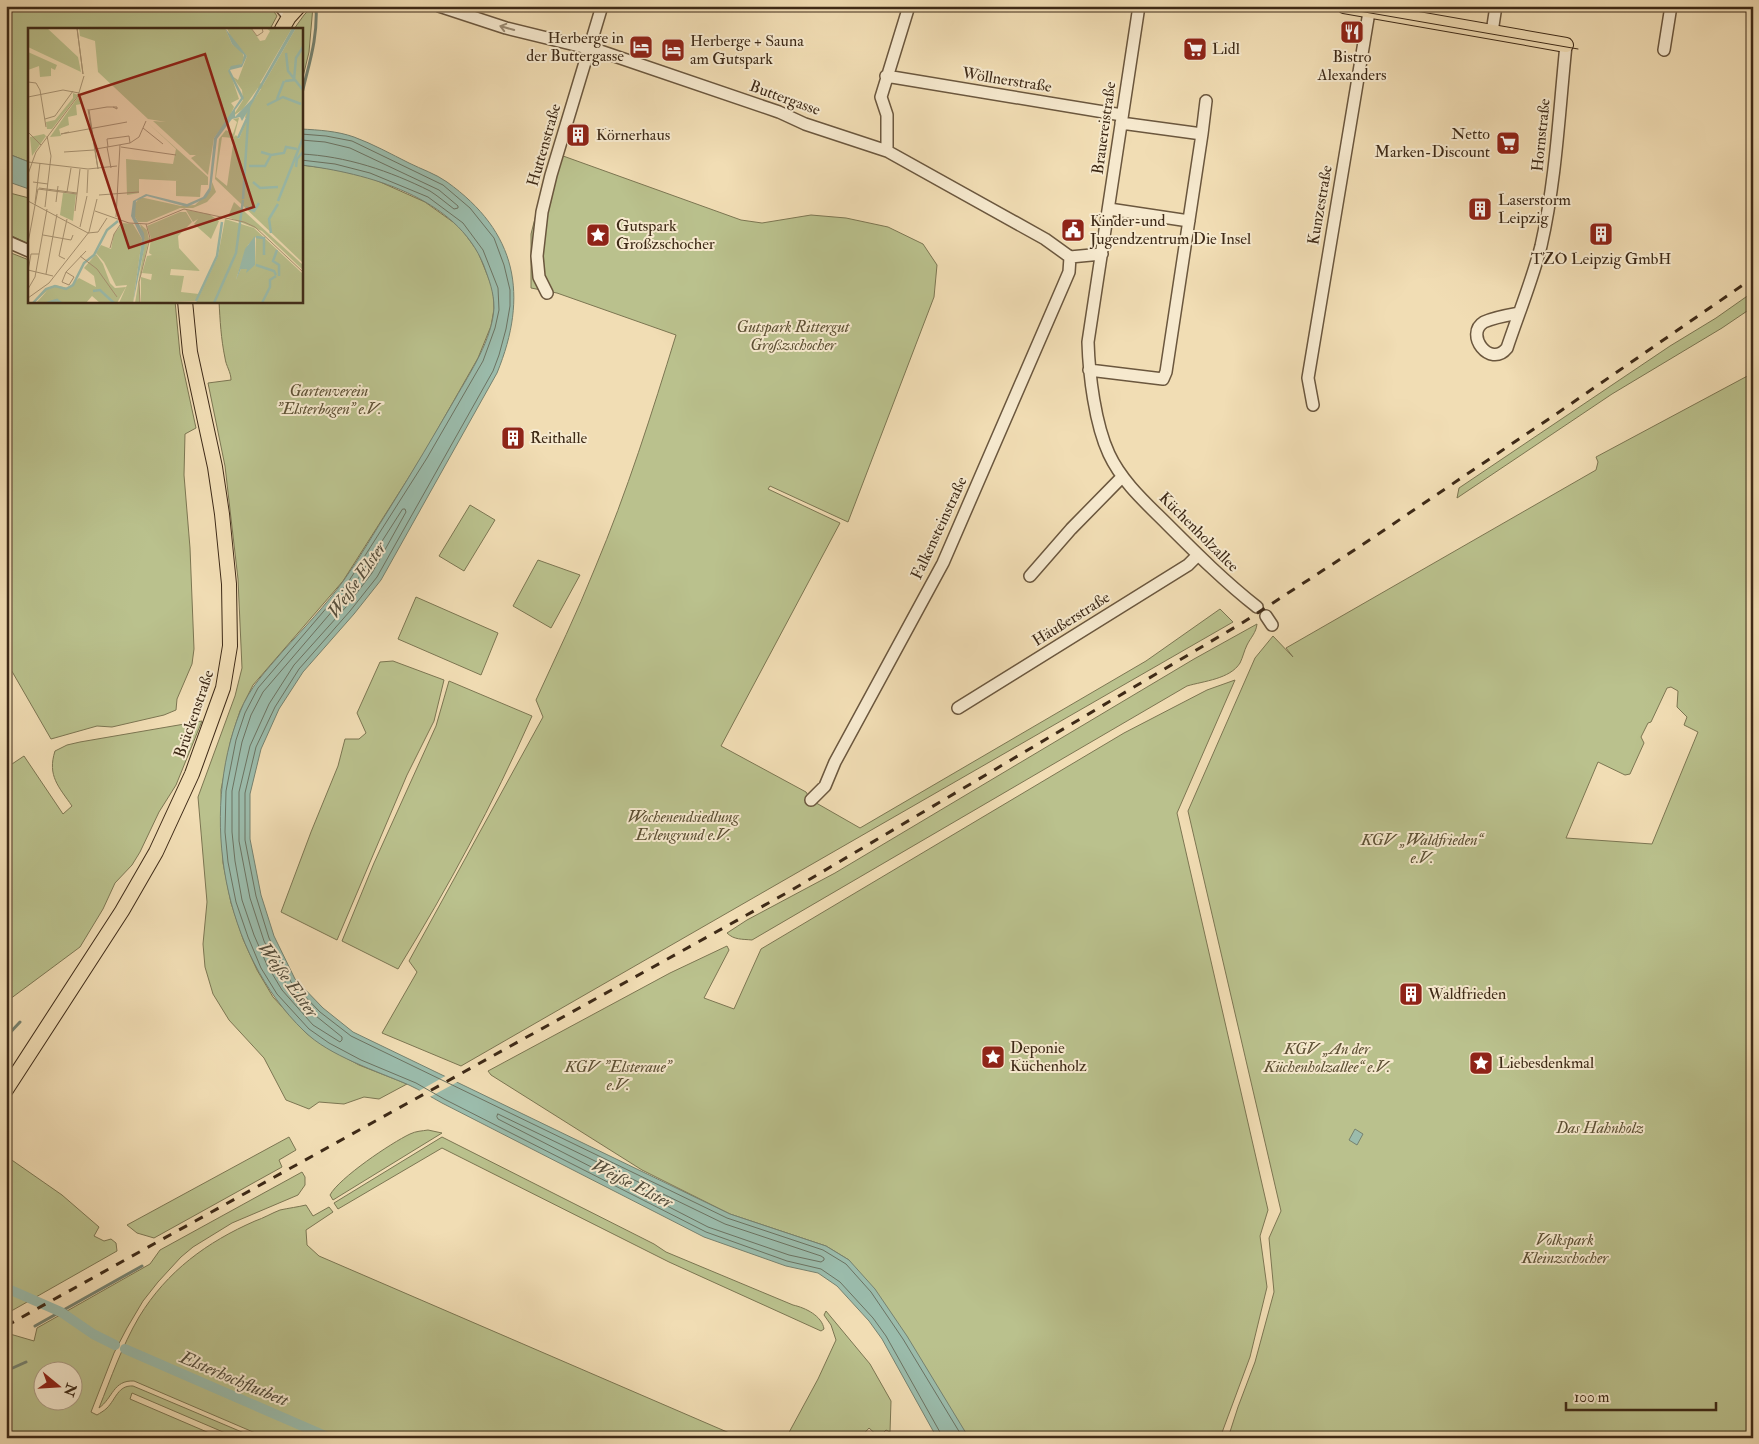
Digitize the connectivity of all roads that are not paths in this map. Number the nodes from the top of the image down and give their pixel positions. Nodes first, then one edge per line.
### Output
1 (439, 6) edge
2 (602, 6) edge
3 (909, 6) edge
4 (1139, 6) edge
5 (1344, 6) edge
6 (1496, 6) edge
7 (1671, 6) edge
8 (1370, 8) edge
9 (1492, 32) junction
10 (1566, 45) joint
11 (588, 48) junction
12 (1664, 50) dead end
13 (886, 76) junction
14 (1206, 101) dead end
15 (1122, 119) junction
16 (1202, 134) junction
17 (887, 151) junction
18 (1109, 209) junction
19 (1189, 221) junction
20 (6, 241) edge
21 (28, 251) edge
22 (1102, 254) junction
23 (1070, 257) junction
24 (547, 293) dead end
25 (185, 302) edge
26 (1519, 313) dead end
27 (1089, 370) junction
28 (1312, 405) dead end
29 (1122, 477) junction
30 (1198, 555) junction
31 (1030, 576) dead end
32 (1257, 607) dead end
33 (958, 708) dead end
34 (811, 800) dead end
35 (6, 1090) edge

11 -> 1 street, Buttergasse
2 - 11 street, Huttenstraße
3 - 13 street
4 - 15 street, Brauereistraße
5 - 8 main road
6 - 9 street
7 - 12 street
8 - 9 main road
8 - 28 street, Kunzestraße
9 - 10 main road
10 - 26 street, Hornstraße
11 - 17 street, Buttergasse
11 - 24 street, Huttenstraße
13 - 15 street, Wöllnerstraße
13 - 17 street
14 - 16 street
15 - 16 street, Wöllnerstraße
15 - 18 street, Brauereistraße
16 - 19 street
17 - 23 street, Buttergasse
18 - 19 street
18 - 22 street, Brauereistraße
19 - 27 street
20 - 21 street
22 - 23 street
22 - 27 street, Küchenholzallee
23 - 34 street, Falkensteinstraße
25 - 35 main road, Brückenstraße
27 - 29 street, Küchenholzallee
29 - 30 street, Küchenholzallee
29 - 31 street
30 - 32 street, Küchenholzallee
30 - 33 street, Häußerstraße

